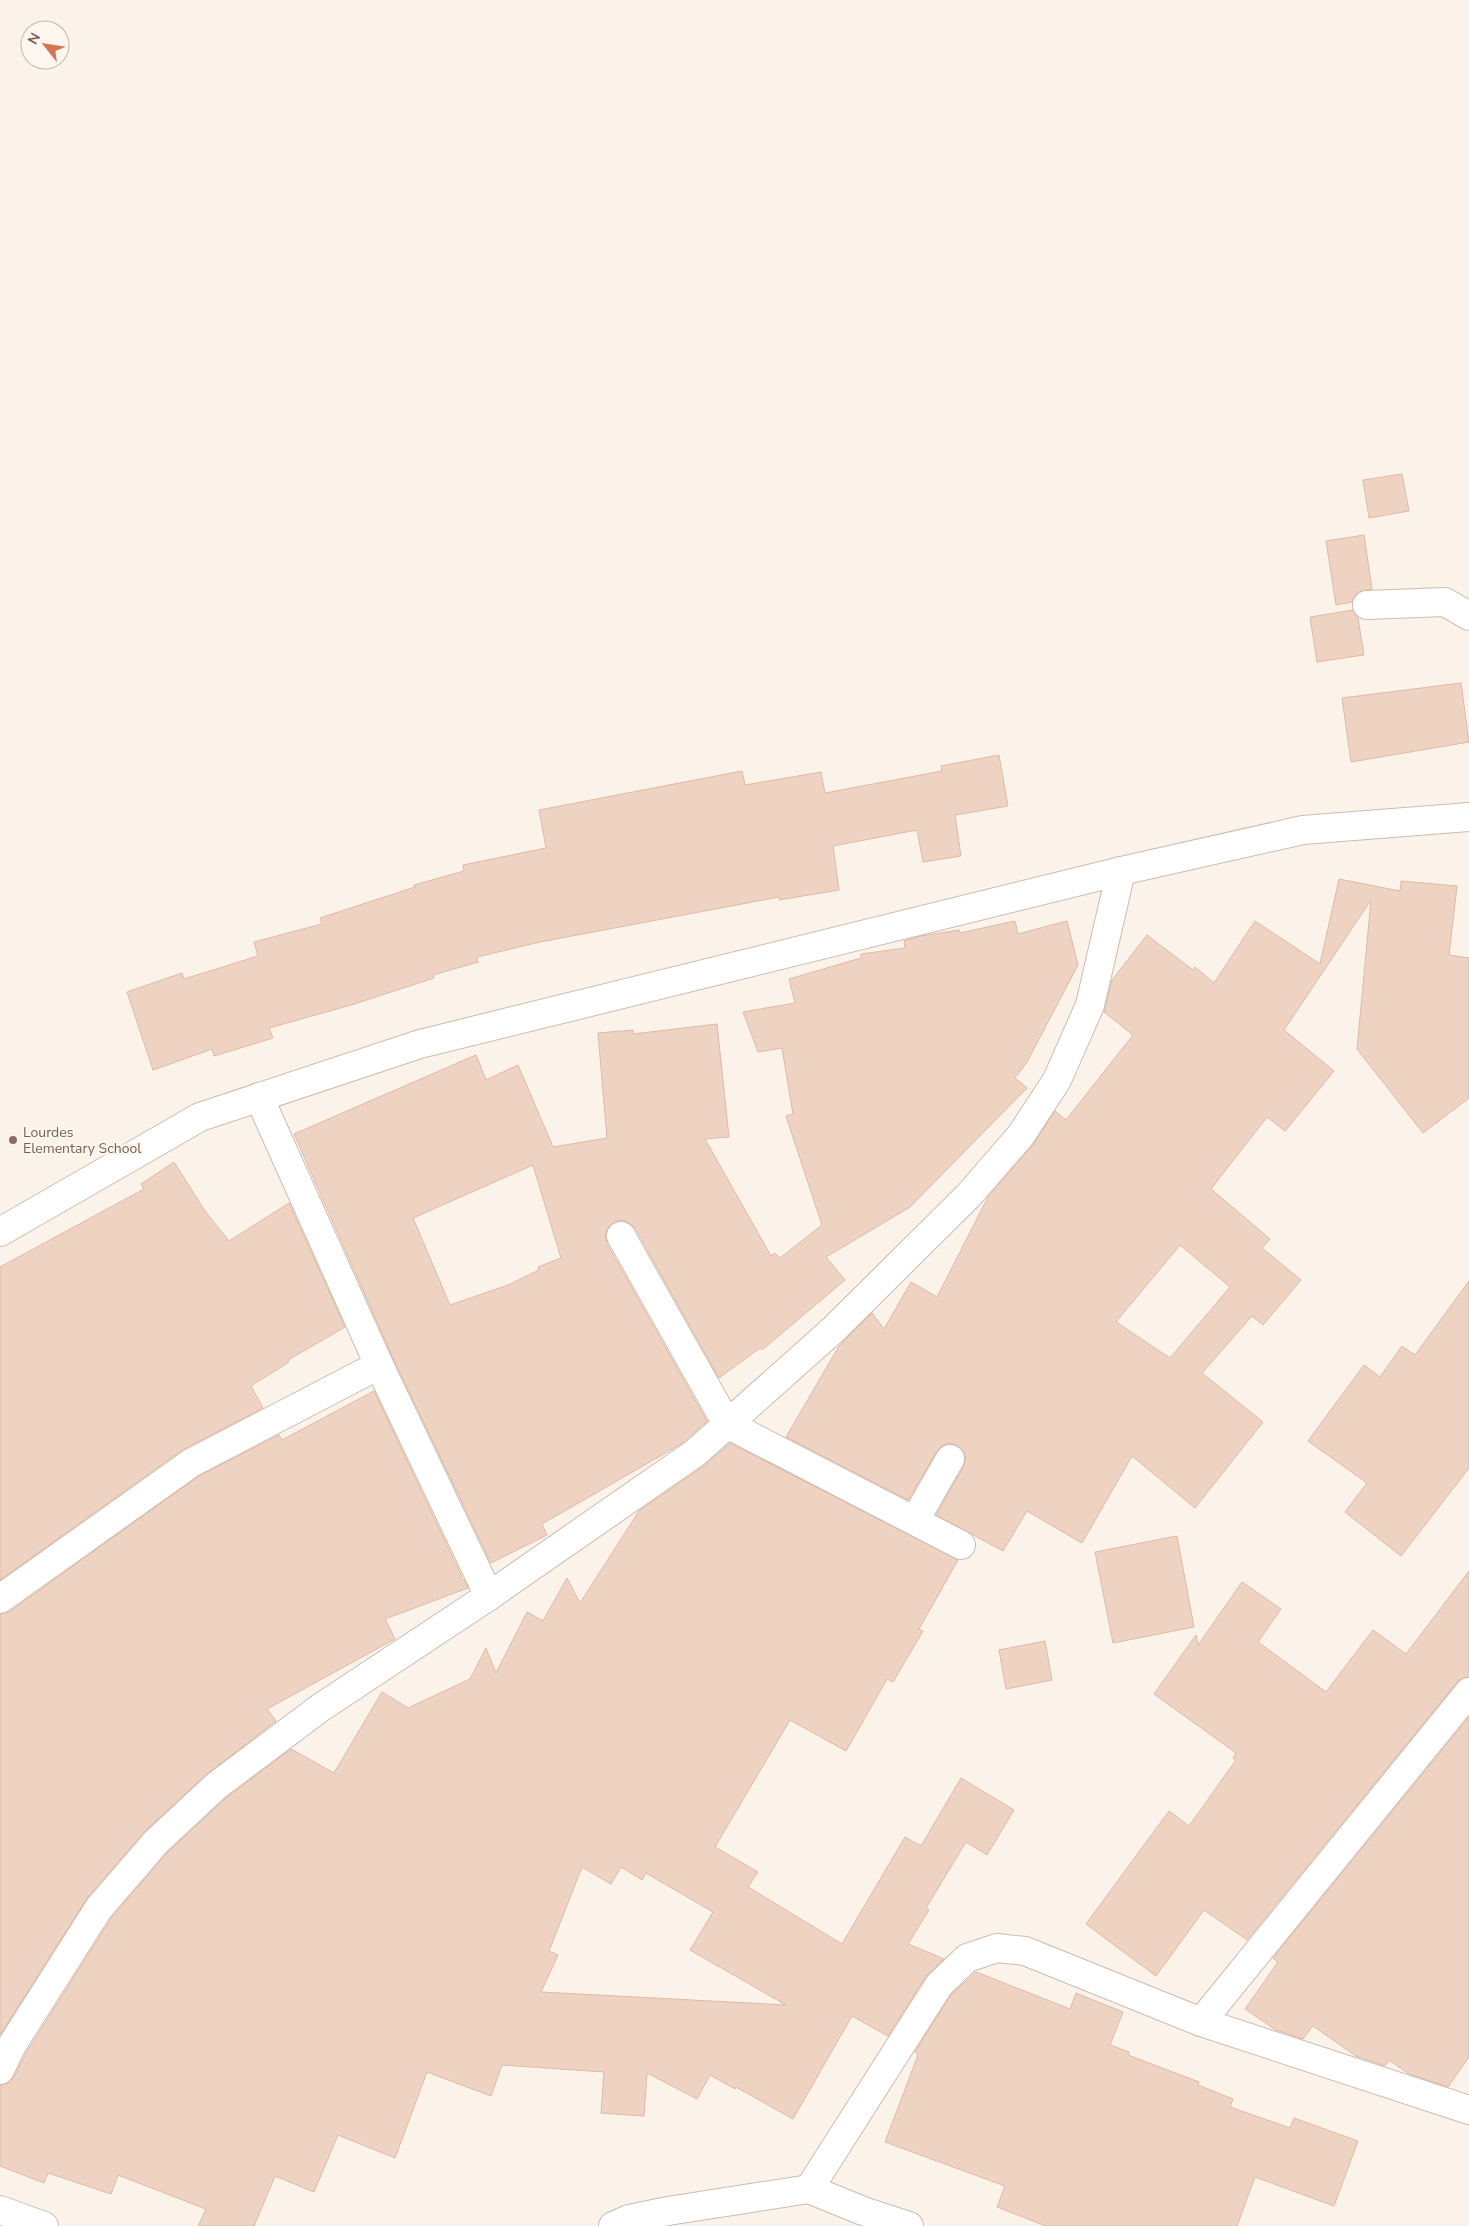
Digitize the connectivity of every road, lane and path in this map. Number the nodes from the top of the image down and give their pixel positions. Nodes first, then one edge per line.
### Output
1 (1367, 605) dead end
2 (1469, 616) edge
3 (1469, 817) edge
4 (1121, 871) junction
5 (259, 1097) junction
6 (0, 1232) edge
7 (622, 1236) dead end
8 (379, 1364) junction
9 (727, 1424) junction
10 (950, 1459) dead end
11 (915, 1520) junction
12 (961, 1545) dead end
13 (488, 1596) junction
14 (0, 1599) edge
15 (1469, 1692) edge
16 (1201, 2022) junction
17 (0, 2070) edge
18 (1469, 2110) edge
19 (808, 2188) junction
20 (0, 2210) edge
21 (44, 2226) edge
22 (613, 2226) edge
23 (909, 2226) edge

1 - 2 street
3 - 4 street
4 - 5 street
4 - 9 street
5 - 6 street
5 - 8 street
7 - 9 street
8 - 13 street
8 - 14 street
9 - 11 street
9 - 13 street
10 - 11 street
11 - 12 street
13 - 17 street
15 - 16 street
16 - 18 street
16 - 19 street
19 - 22 street
19 - 23 street
20 - 21 street

